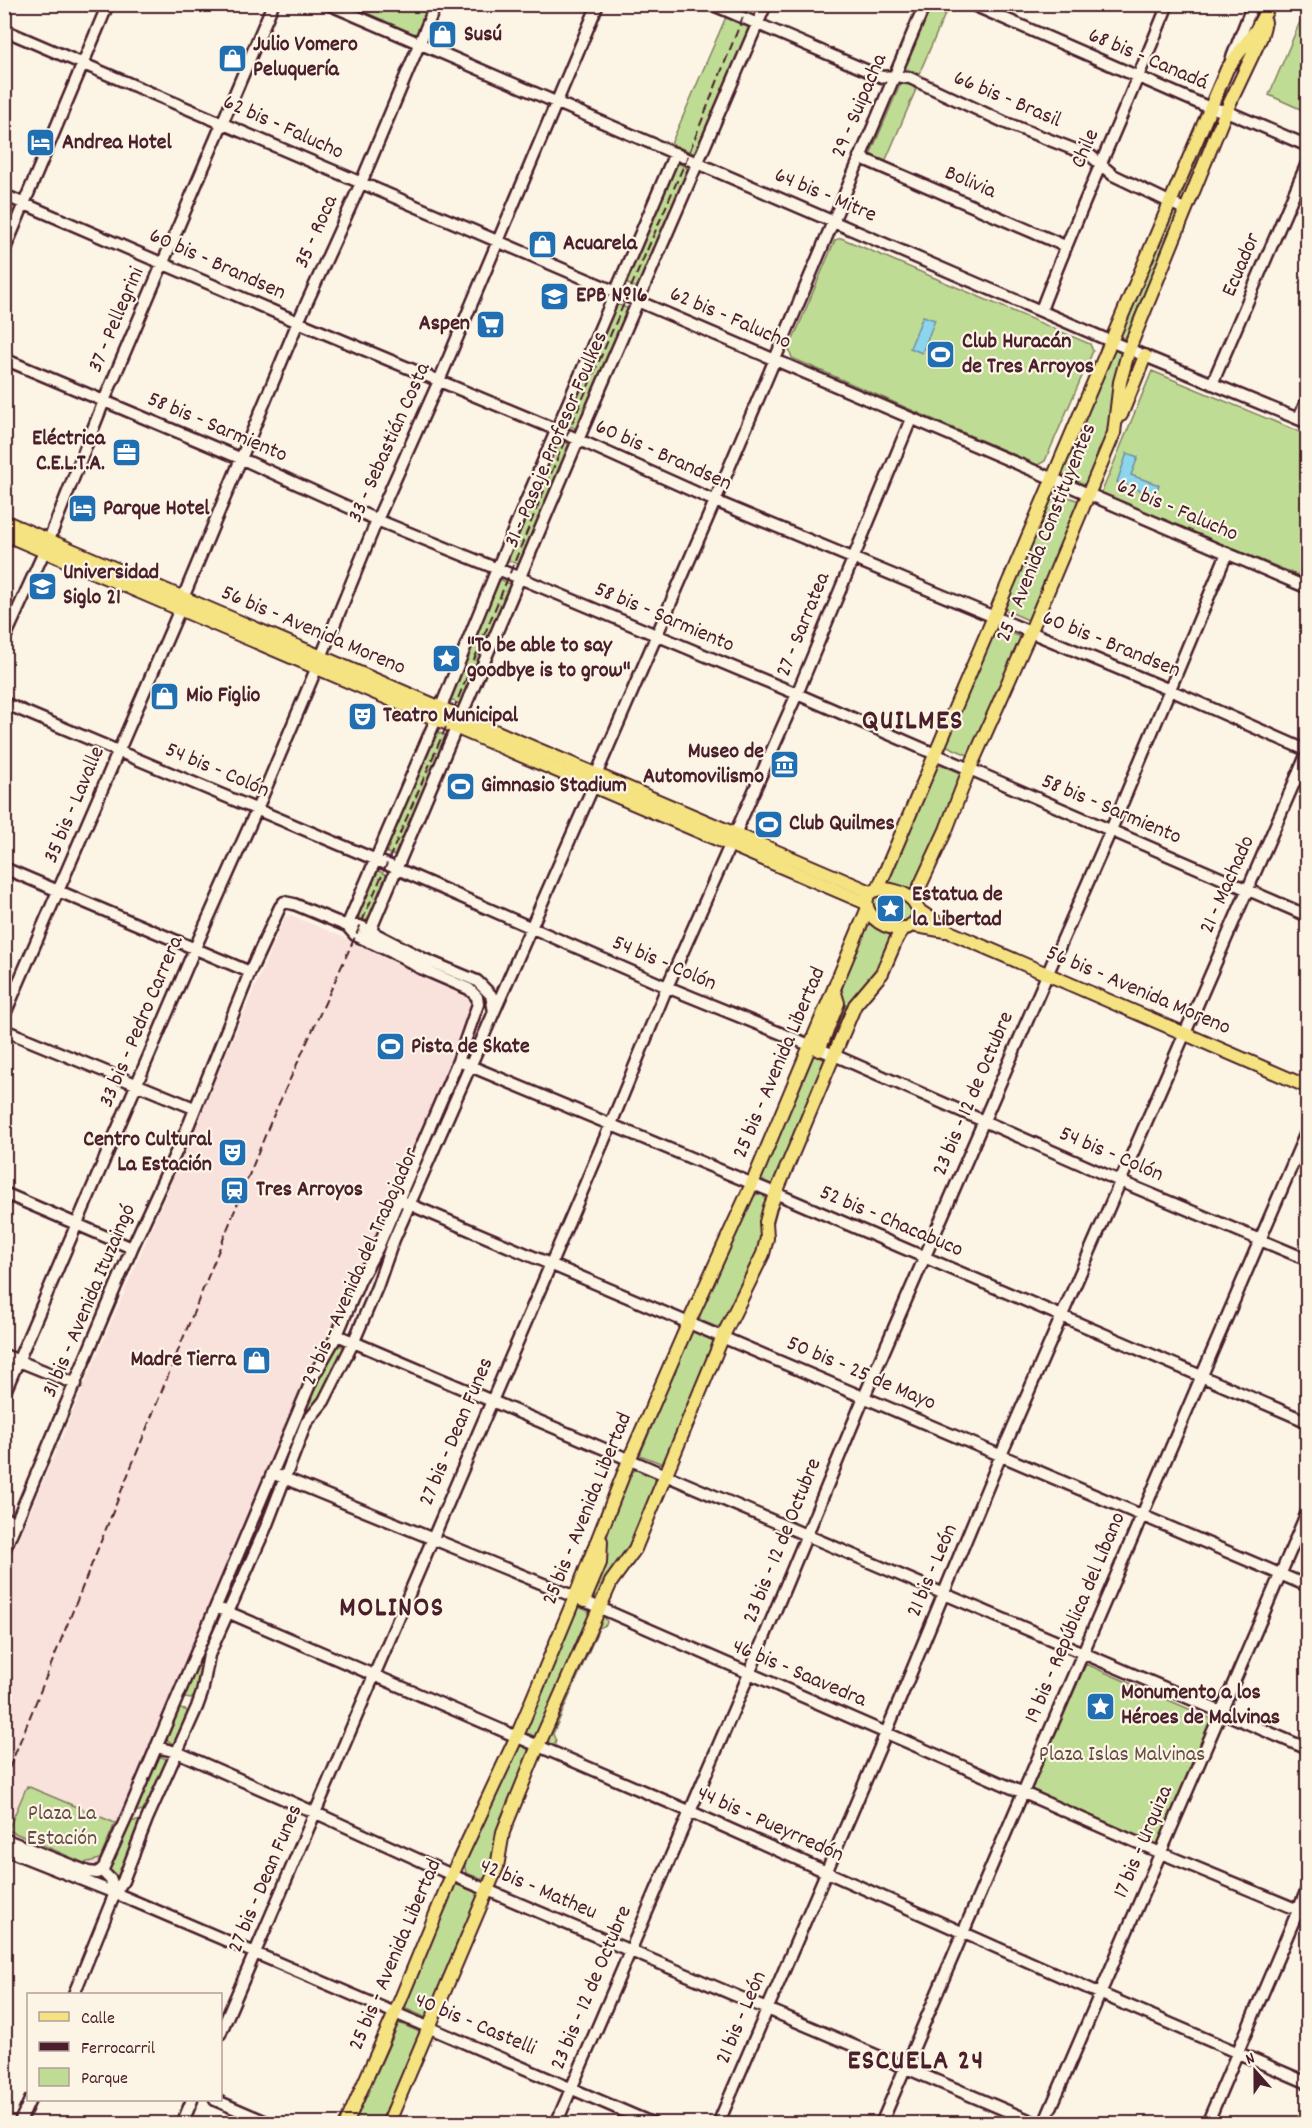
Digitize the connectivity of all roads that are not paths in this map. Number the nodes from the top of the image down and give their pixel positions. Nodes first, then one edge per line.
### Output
1 (108, 4) edge
2 (273, 4) edge
3 (328, 4) edge
4 (436, 4) edge
5 (598, 4) edge
6 (711, 4) edge
7 (766, 4) edge
8 (925, 4) edge
9 (971, 4) edge
10 (1168, 4) edge
11 (1253, 4) edge
12 (1269, 7) edge
13 (757, 25) junction
14 (4, 30) edge
15 (420, 43) junction
16 (83, 63) junction
17 (1227, 69) junction
18 (895, 76) junction
19 (1139, 76) junction
20 (556, 103) junction
21 (1210, 108) junction
22 (1226, 111) junction
23 (222, 123) junction
24 (1308, 146) edge
25 (675, 153) junction
26 (860, 157) junction
27 (1308, 161) edge
28 (698, 163) junction
29 (1101, 166) junction
30 (361, 183) junction
31 (4, 195) edge
32 (24, 203) junction
33 (1170, 203) junction
34 (1186, 210) junction
35 (832, 221) junction
36 (497, 240) junction
37 (1065, 246) junction
38 (4, 251) edge
39 (163, 262) junction
40 (616, 292) junction
41 (638, 301) junction
42 (1041, 310) junction
43 (298, 322) junction
44 (1112, 341) junction
45 (1129, 349) junction
46 (1145, 356) junction
47 (4, 359) edge
48 (774, 359) junction
49 (439, 381) junction
50 (1212, 384) junction
51 (1308, 398) edge
52 (104, 401) junction
53 (911, 419) junction
54 (1303, 421) edge
55 (557, 430) junction
56 (1114, 432) junction
57 (578, 440) junction
58 (242, 459) junction
59 (1053, 479) junction
60 (1088, 494) junction
61 (715, 501) junction
62 (377, 520) junction
63 (4, 521) edge
64 (4, 534) edge
65 (46, 546) junction
66 (1227, 553) junction
67 (853, 557) junction
68 (497, 569) junction
69 (520, 578) junction
70 (1308, 588) edge
71 (182, 604) junction
72 (995, 617) junction
73 (1030, 633) junction
74 (655, 635) junction
75 (4, 640) edge
76 (319, 662) junction
77 (1170, 690) junction
78 (796, 694) junction
79 (4, 703) edge
80 (437, 714) junction
81 (459, 722) junction
82 (119, 751) junction
83 (1308, 751) edge
84 (934, 755) junction
85 (969, 770) junction
86 (594, 781) junction
87 (257, 809) junction
88 (1111, 830) junction
89 (733, 841) junction
90 (375, 861) junction
91 (4, 868) edge
92 (397, 870) junction
93 (1247, 890) junction
94 (59, 892) junction
95 (870, 898) junction
96 (916, 905) junction
97 (1308, 916) edge
98 (347, 926) junction
99 (908, 926) junction
100 (530, 927) junction
101 (952, 933) junction
102 (371, 937) junction
103 (195, 948) junction
104 (250, 972) junction
105 (1047, 975) junction
106 (668, 987) junction
107 (476, 1011) junction
108 (493, 1015) junction
109 (4, 1016) edge
110 (4, 1030) edge
111 (1184, 1034) junction
112 (815, 1048) junction
113 (834, 1055) junction
114 (458, 1061) junction
115 (469, 1066) junction
116 (136, 1085) junction
117 (1308, 1087) edge
118 (442, 1096) junction
119 (454, 1100) junction
120 (194, 1108) junction
121 (985, 1121) junction
122 (611, 1124) junction
123 (1308, 1128) edge
124 (1122, 1182) junction
125 (752, 1184) junction
126 (4, 1193) edge
127 (775, 1193) junction
128 (398, 1200) junction
129 (410, 1204) junction
130 (77, 1224) junction
131 (1260, 1239) junction
132 (132, 1248) junction
133 (925, 1258) junction
134 (1308, 1260) edge
135 (550, 1263) junction
136 (360, 1280) junction
137 (377, 1287) junction
138 (1061, 1318) junction
139 (689, 1322) junction
140 (338, 1335) junction
141 (723, 1336) junction
142 (354, 1341) junction
143 (4, 1355) edge
144 (19, 1361) junction
145 (1202, 1377) junction
146 (76, 1384) junction
147 (4, 1394) edge
148 (864, 1397) junction
149 (491, 1400) junction
150 (1308, 1422) edge
151 (1001, 1455) junction
152 (629, 1460) junction
153 (272, 1473) junction
154 (666, 1475) junction
155 (284, 1477) junction
156 (1308, 1510) edge
157 (1142, 1515) junction
158 (4, 1518) edge
159 (253, 1521) junction
160 (16, 1523) junction
161 (266, 1527) junction
162 (806, 1535) junction
163 (433, 1539) junction
164 (4, 1551) edge
165 (1280, 1574) junction
166 (1308, 1586) edge
167 (945, 1594) junction
168 (580, 1599) junction
169 (216, 1607) junction
170 (598, 1607) junction
171 (228, 1613) junction
172 (1081, 1654) junction
173 (749, 1674) junction
174 (375, 1677) junction
175 (175, 1702) junction
176 (197, 1707) junction
177 (1221, 1713) junction
178 (886, 1733) junction
179 (517, 1736) junction
180 (538, 1746) junction
181 (156, 1747) junction
182 (1308, 1749) edge
183 (177, 1752) junction
184 (1023, 1792) junction
185 (689, 1810) junction
186 (316, 1813) junction
187 (128, 1814) junction
188 (147, 1819) junction
189 (4, 1839) edge
190 (11, 1848) edge
191 (1161, 1853) junction
192 (101, 1870) junction
193 (826, 1870) junction
194 (452, 1875) junction
195 (1308, 1887) edge
196 (488, 1889) junction
197 (115, 1893) junction
198 (1303, 1912) edge
199 (964, 1932) junction
200 (629, 1950) junction
201 (256, 1954) junction
202 (75, 1993) edge
203 (1099, 1993) junction
204 (768, 2008) junction
205 (395, 2013) junction
206 (430, 2027) junction
207 (222, 2030) edge
208 (1236, 2053) junction
209 (905, 2067) junction
210 (1308, 2083) edge
211 (571, 2086) junction
212 (30, 2101) edge
213 (192, 2101) edge
214 (217, 2101) edge
215 (19, 2124) edge
216 (182, 2124) edge
217 (271, 2124) edge
218 (346, 2124) edge
219 (388, 2124) edge
220 (556, 2124) edge
221 (654, 2124) edge
222 (718, 2124) edge
223 (881, 2124) edge
224 (1038, 2124) edge
225 (1044, 2124) edge
226 (1207, 2124) edge

1 - 16 street
2 - 23 street, 37 - Pellegrini
3 - 15 street, 64 bis - Mitre
4 - 15 street, 35 - Roca
5 - 20 street, 33 - Sebastián Costa
6 - 13 street, 66 bis - Brasil
7 - 13 street, 31 - Pasaje Profesor Foulkes
8 - 18 street, 29 - Suipacha
9 - 19 street, 68 bis - Canadá
10 - 19 street, Chile
11 - 17 street, 25 - Avenida Constituyentes
12 - 17 main road, 25 - Avenida Constituyentes
12 - 22 main road, 25 - Avenida Constituyentes
13 - 18 street, 66 bis - Brasil
13 - 28 street, 31 - Pasaje Profesor Foulkes
14 - 16 street, 62 bis - Falucho
15 - 20 street, 64 bis - Mitre
15 - 30 street, 35 - Roca
16 - 23 street, 62 bis - Falucho
16 - 32 street
17 - 21 main road, 25 - Avenida Constituyentes
18 - 26 street, 29 - Suipacha
18 - 29 street, 66 bis - Brasil
19 - 21 street, 68 bis - Canadá
19 - 29 street, Chile
20 - 25 street, 64 bis - Mitre
20 - 36 street, 33 - Sebastián Costa
21 - 22 street, 68 bis - Canadá
21 - 33 main road, 25 - Avenida Constituyentes
22 - 24 street, 68 bis - Canadá
22 - 34 main road, 25 - Avenida Constituyentes
23 - 30 street, 62 bis - Falucho
23 - 39 street, 37 - Pellegrini
25 - 28 street, 64 bis - Mitre
25 - 40 street, 31 - Pasaje Profesor Foulkes
26 - 35 street, 29 - Suipacha
26 - 37 street, Bolivia
27 - 50 street, Ecuador
28 - 35 street, 64 bis - Mitre
28 - 41 street, 31 - Pasaje Profesor Foulkes
29 - 33 street, 66 bis - Brasil
29 - 37 street, Chile
30 - 36 street, 62 bis - Falucho
30 - 43 street, 35 - Roca
31 - 32 street, 60 bis - Brandsen
32 - 38 street
32 - 39 street, 60 bis - Brandsen
33 - 34 street, 66 bis - Brasil
33 - 44 main road, 25 - Avenida Constituyentes
34 - 45 main road, 25 - Avenida Constituyentes
35 - 42 street, 64 bis - Mitre
35 - 48 street, 29 - Suipacha
36 - 40 street, 62 bis - Falucho
36 - 49 street, 33 - Sebastián Costa
37 - 42 street, Chile
39 - 43 street, 60 bis - Brandsen
39 - 52 street, 37 - Pellegrini
40 - 41 street, 62 bis - Falucho
40 - 55 street, 31 - Pasaje Profesor Foulkes
41 - 48 street, 62 bis - Falucho
41 - 57 street, 31 - Pasaje Profesor Foulkes
42 - 44 street, 64 bis - Mitre
43 - 49 street, 60 bis - Brandsen
43 - 58 street, 35 - Roca
44 - 45 street, 64 bis - Mitre
44 - 59 main road, 25 - Avenida Constituyentes
45 - 46 street, 64 bis - Mitre
45 - 56 main road, 25 - Avenida Constituyentes
46 - 50 street, 64 bis - Mitre
46 - 56 main road
47 - 52 street, 58 bis - Sarmiento
48 - 53 street, 62 bis - Falucho
48 - 61 street, 29 - Suipacha
49 - 55 street, 60 bis - Brandsen
49 - 62 street, 33 - Sebastián Costa
50 - 54 street, 64 bis - Mitre
51 - 54 street
52 - 58 street, 58 bis - Sarmiento
52 - 65 street, 37 - Pellegrini
53 - 59 street, 62 bis - Falucho
53 - 67 street, 27 - Sarratea
55 - 57 street, 60 bis - Brandsen
55 - 68 street, 31 - Pasaje Profesor Foulkes
56 - 60 main road, 25 - Avenida Constituyentes
57 - 61 street, 60 bis - Brandsen
57 - 69 street, 31 - Pasaje Profesor Foulkes
58 - 62 street, 58 bis - Sarmiento
58 - 71 street, 35 - Roca
59 - 60 street, 62 bis - Falucho
59 - 72 main road, 25 - Avenida Constituyentes
60 - 66 street, 62 bis - Falucho
60 - 73 main road, 25 - Avenida Constituyentes
61 - 67 street, 60 bis - Brandsen
61 - 74 street, 29 - Suipacha
62 - 68 street, 58 bis - Sarmiento
62 - 76 street, 33 - Sebastián Costa
63 - 65 main road, 56 bis - Avenida Moreno
64 - 65 main road, 56 bis - Avenida Moreno
65 - 71 main road, 56 bis - Avenida Moreno
65 - 75 street, 37 - Pellegrini
66 - 70 street, 62 bis - Falucho
66 - 77 street, 23 bis - 12 de Octubre
67 - 72 street, 60 bis - Brandsen
67 - 78 street, 27 - Sarratea
68 - 69 street, 58 bis - Sarmiento
68 - 80 street, 31 - Pasaje Profesor Foulkes
69 - 74 street, 58 bis - Sarmiento
69 - 81 street, 31 - Pasaje Profesor Foulkes
71 - 76 main road, 56 bis - Avenida Moreno
71 - 82 street, 35 bis - Lavalle
72 - 73 street, 60 bis - Brandsen
72 - 84 main road, 25 - Avenida Constituyentes
73 - 77 street, 60 bis - Brandsen
73 - 85 main road, 25 - Avenida Constituyentes
74 - 78 street, 58 bis - Sarmiento
74 - 86 street, 29 - Suipacha
76 - 80 main road, 56 bis - Avenida Moreno
76 - 87 street, 33 bis - Pedro Carrera
77 - 83 street, 60 bis - Brandsen
77 - 88 street, 23 bis - 12 de Octubre
78 - 84 street, 58 bis - Sarmiento
78 - 89 street, 27 - Sarratea
79 - 82 street, 54 bis - Colón
80 - 81 main road, 56 bis - Avenida Moreno
80 - 90 street, 31 - Pasaje Profesor Foulkes
81 - 86 main road, 56 bis - Avenida Moreno
81 - 92 street, 31 - Pasaje Profesor Foulkes
82 - 87 street, 54 bis - Colón
82 - 94 street, 35 bis - Lavalle
83 - 93 street, 21 - Machado
84 - 85 street, 58 bis - Sarmiento
84 - 95 main road, 25 - Avenida Constituyentes
85 - 88 street, 58 bis - Sarmiento
85 - 96 main road, 25 - Avenida Constituyentes
86 - 89 main road, 56 bis - Avenida Moreno
86 - 100 street, 29 bis - Avenida del Trabajador
87 - 90 street, 54 bis - Colón
87 - 103 street, 33 bis - Pedro Carrera
88 - 93 street, 58 bis - Sarmiento
88 - 105 street, 23 bis - 12 de Octubre
89 - 95 main road, 56 bis - Avenida Moreno
89 - 106 street, 27 bis - Dean Funes
90 - 92 street, 54 bis - Colón
90 - 98 street, 31 - Pasaje Profesor Foulkes
91 - 94 street
92 - 100 street, 54 bis - Colón
92 - 102 street, 31 - Pasaje Profesor Foulkes
93 - 97 street, 58 bis - Sarmiento
93 - 111 street, 21 - Machado
94 - 103 street
94 - 109 street, 35 bis - Lavalle
95 - 96 main road
95 - 99 main road
95 - 112 main road, 25 bis - Avenida Libertad
96 - 99 main road
96 - 101 main road, 56 bis - Avenida Moreno
98 - 102 street
98 - 104 street, 31 bis - Avenida Ituzaingó
99 - 101 main road, 56 bis - Avenida Moreno
99 - 113 main road, 25 bis - Avenida Libertad
100 - 106 street, 54 bis - Colón
100 - 108 street, 29 bis - Avenida del Trabajador
101 - 105 main road, 56 bis - Avenida Moreno
102 - 107 street, 29 bis - Avenida del Trabajador
102 - 108 street
103 - 104 street
103 - 116 street, 33 bis - Pedro Carrera
104 - 120 street, 31 bis - Avenida Ituzaingó
105 - 111 main road, 56 bis - Avenida Moreno
105 - 121 street, 23 bis - 12 de Octubre
106 - 112 street, 54 bis - Colón
106 - 122 street, 27 bis - Dean Funes
107 - 108 street
107 - 114 street, 29 bis - Avenida del Trabajador
108 - 115 street, 29 bis - Avenida del Trabajador
110 - 116 street
111 - 117 main road, 56 bis - Avenida Moreno
111 - 124 street, 21 bis - León
112 - 113 street, 54 bis - Colón
112 - 125 main road, 25 bis - Avenida Libertad
113 - 121 street, 54 bis - Colón
113 - 127 main road, 25 bis - Avenida Libertad
114 - 115 street, 52 bis - Chacabuco
114 - 118 street, 29 bis - Avenida del Trabajador
115 - 119 street, 29 bis - Avenida del Trabajador
115 - 122 street, 52 bis - Chacabuco
116 - 120 street
116 - 130 street, 33 bis - Pedro Carrera
118 - 119 street
118 - 128 street, 29 bis - Avenida del Trabajador
119 - 129 street, 29 bis - Avenida del Trabajador
120 - 132 street, 31 bis - Avenida Ituzaingó
121 - 124 street, 54 bis - Colón
121 - 133 street, 23 bis - 12 de Octubre
122 - 125 street, 52 bis - Chacabuco
122 - 135 street, 27 bis - Dean Funes
123 - 131 street, 19 bis - República del Líbano
124 - 131 street, 54 bis - Colón
124 - 138 street, 21 bis - León
125 - 127 street, 52 bis - Chacabuco
125 - 139 main road, 25 bis - Avenida Libertad
126 - 130 street
127 - 133 street, 52 bis - Chacabuco
127 - 141 main road, 25 bis - Avenida Libertad
128 - 129 street, 50 bis - 25 de Mayo
128 - 136 street, 29 bis - Avenida del Trabajador
129 - 135 street, 50 bis - 25 de Mayo
129 - 137 street, 29 bis - Avenida del Trabajador
130 - 132 street
130 - 144 street, 33 bis - Pedro Carrera
131 - 134 street, 54 bis - Colón
131 - 145 street, 19 bis - República del Líbano
132 - 146 street, 31 bis - Avenida Ituzaingó
133 - 138 street, 52 bis - Chacabuco
133 - 148 street, 23 bis - 12 de Octubre
135 - 139 street, 50 bis - 25 de Mayo
135 - 149 street, 27 bis - Dean Funes
136 - 137 street
136 - 140 street, 29 bis - Avenida del Trabajador
137 - 142 street, 29 bis - Avenida del Trabajador
138 - 145 street, 52 bis - Chacabuco
138 - 151 street, 21 bis - León
139 - 141 street, 50 bis - 25 de Mayo
139 - 152 main road, 25 bis - Avenida Libertad
140 - 142 street
140 - 153 street, 29 bis - Avenida del Trabajador
141 - 148 street, 50 bis - 25 de Mayo
141 - 154 main road, 25 bis - Avenida Libertad
142 - 149 street
142 - 155 street, 29 bis - Avenida del Trabajador
143 - 144 street
144 - 146 street
144 - 147 street, 33 bis - Pedro Carrera
145 - 150 street, 52 bis - Chacabuco
145 - 157 street, 19 bis - República del Líbano
146 - 160 street, 31 bis - Avenida Ituzaingó
148 - 151 street, 50 bis - 25 de Mayo
148 - 162 street, 23 bis - 12 de Octubre
149 - 152 street
149 - 163 street, 27 bis - Dean Funes
151 - 157 street, 50 bis - 25 de Mayo
151 - 167 street, 21 bis - León
152 - 154 street
152 - 168 main road, 25 bis - Avenida Libertad
153 - 155 street, 46 bis - Saavedra
153 - 159 street, 29 bis - Avenida del Trabajador
154 - 162 street
154 - 170 main road, 25 bis - Avenida Libertad
155 - 161 street, 29 bis - Avenida del Trabajador
155 - 163 street, 46 bis - Saavedra
156 - 165 street, 17 bis - Urquiza
157 - 165 street, 50 bis - 25 de Mayo
157 - 172 street, 19 bis - República del Líbano
158 - 160 street
159 - 161 street
159 - 169 street, 29 bis - Avenida del Trabajador
160 - 164 street, 31 bis - Avenida Ituzaingó
161 - 171 street, 29 bis - Avenida del Trabajador
162 - 167 street
162 - 173 street, 23 bis - 12 de Octubre
163 - 168 street, 46 bis - Saavedra
163 - 174 street, 27 bis - Dean Funes
165 - 166 street, 50 bis - 25 de Mayo
165 - 177 street, 17 bis - Urquiza
167 - 172 street
167 - 178 street, 21 bis - León
168 - 170 street, 46 bis - Saavedra
168 - 179 main road, 25 bis - Avenida Libertad
169 - 171 street, 44 bis - Pueyrredón
169 - 175 street, 29 bis - Avenida del Trabajador
170 - 173 street, 46 bis - Saavedra
170 - 180 main road, 25 bis - Avenida Libertad
171 - 174 street, 44 bis - Pueyrredón
171 - 176 street, 29 bis - Avenida del Trabajador
172 - 177 street
172 - 184 street, 19 bis - República del Líbano
173 - 178 street, 46 bis - Saavedra
173 - 185 street, 23 bis - 12 de Octubre
174 - 179 street, 44 bis - Pueyrredón
174 - 186 street, 27 bis - Dean Funes
175 - 176 street
175 - 181 street, 29 bis - Avenida del Trabajador
176 - 183 street, 29 bis - Avenida del Trabajador
177 - 182 street
177 - 191 street, 17 bis - Urquiza
178 - 184 street, 46 bis - Saavedra
178 - 193 street, 21 bis - León
179 - 180 street, 44 bis - Pueyrredón
179 - 194 main road, 25 bis - Avenida Libertad
180 - 185 street, 44 bis - Pueyrredón
180 - 196 main road, 25 bis - Avenida Libertad
181 - 183 street, 42 bis - Matheu
181 - 187 street, 29 bis - Avenida del Trabajador
183 - 186 street, 42 bis - Matheu
183 - 188 street, 29 bis - Avenida del Trabajador
184 - 191 street, 46 bis - Saavedra
184 - 199 street, 19 bis - República del Líbano
185 - 193 street, 44 bis - Pueyrredón
185 - 200 street, 23 bis - 12 de Octubre
186 - 194 street, 42 bis - Matheu
186 - 201 street, 27 bis - Dean Funes
187 - 188 street
187 - 192 street, 29 bis - Avenida del Trabajador
188 - 197 street, 29 bis - Avenida del Trabajador
189 - 190 street, 40 bis - Castelli
190 - 192 street, 40 bis - Castelli
190 - 197 street, 40 bis - Castelli
191 - 198 street, 46 bis - Saavedra
191 - 203 street, 17 bis - Urquiza
192 - 197 street
193 - 199 street, 44 bis - Pueyrredón
193 - 204 street, 21 bis - León
194 - 196 street, 42 bis - Matheu
194 - 205 main road, 25 bis - Avenida Libertad
195 - 198 street
196 - 200 street, 42 bis - Matheu
196 - 206 main road, 25 bis - Avenida Libertad
197 - 201 street, 40 bis - Castelli
197 - 202 street, 29 bis - Avenida del Trabajador
198 - 208 street
199 - 203 street, 44 bis - Pueyrredón
199 - 209 street, 19 bis - República del Líbano
200 - 204 street, 42 bis - Matheu
200 - 211 street, 23 bis - 12 de Octubre
201 - 205 street, 40 bis - Castelli
201 - 207 street, 27 bis - Dean Funes
203 - 208 street, 44 bis - Pueyrredón
203 - 225 street, 17 bis - Urquiza
204 - 209 street, 42 bis - Matheu
204 - 222 street, 21 bis - León
205 - 206 street, 40 bis - Castelli
205 - 218 main road, 25 bis - Avenida Libertad
206 - 211 street, 40 bis - Castelli
206 - 219 main road, 25 bis - Avenida Libertad
208 - 210 street, 44 bis - Pueyrredón
208 - 226 street
209 - 223 street, 19 bis - República del Líbano
209 - 224 street, 42 bis - Matheu
211 - 220 street, 23 bis - 12 de Octubre
211 - 221 street, 40 bis - Castelli
212 - 215 street
213 - 216 street
214 - 217 street

